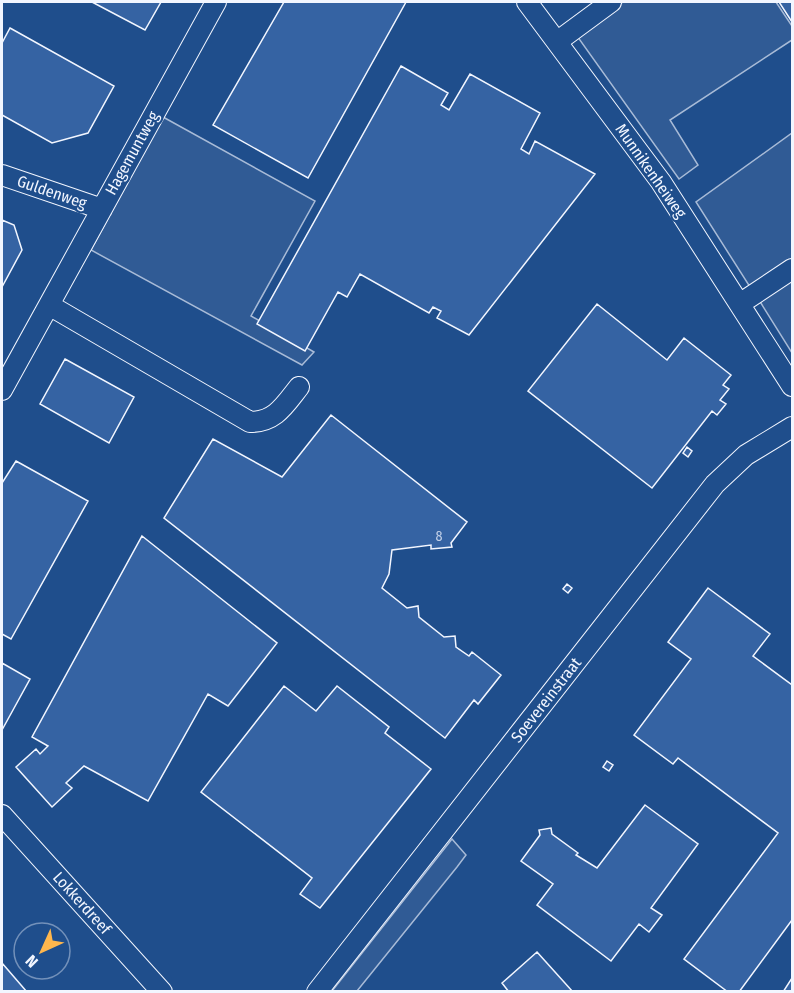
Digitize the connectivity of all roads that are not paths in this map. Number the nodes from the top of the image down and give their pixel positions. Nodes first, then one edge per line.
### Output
1 (216, 2) edge
2 (527, 2) edge
3 (611, 2) edge
4 (558, 41) junction
5 (2, 175) edge
6 (102, 209) junction
7 (792, 269) edge
8 (741, 303) junction
9 (49, 305) junction
10 (792, 386) edge
11 (299, 387) dead end
12 (2, 390) edge
13 (792, 427) edge
14 (2, 815) edge
15 (162, 992) edge
16 (317, 992) edge

1 - 6 street, Hagemuntweg
2 - 4 street, Munnikenheiweg
3 - 4 street
4 - 8 street, Munnikenheiweg
5 - 6 street, Guldenweg
6 - 9 street, Hagemuntweg
7 - 8 street
8 - 10 street, Munnikenheiweg
9 - 11 street
9 - 12 street, Hagemuntweg
13 - 16 street, Soevereinstraat
14 - 15 street, Lokkerdreef

